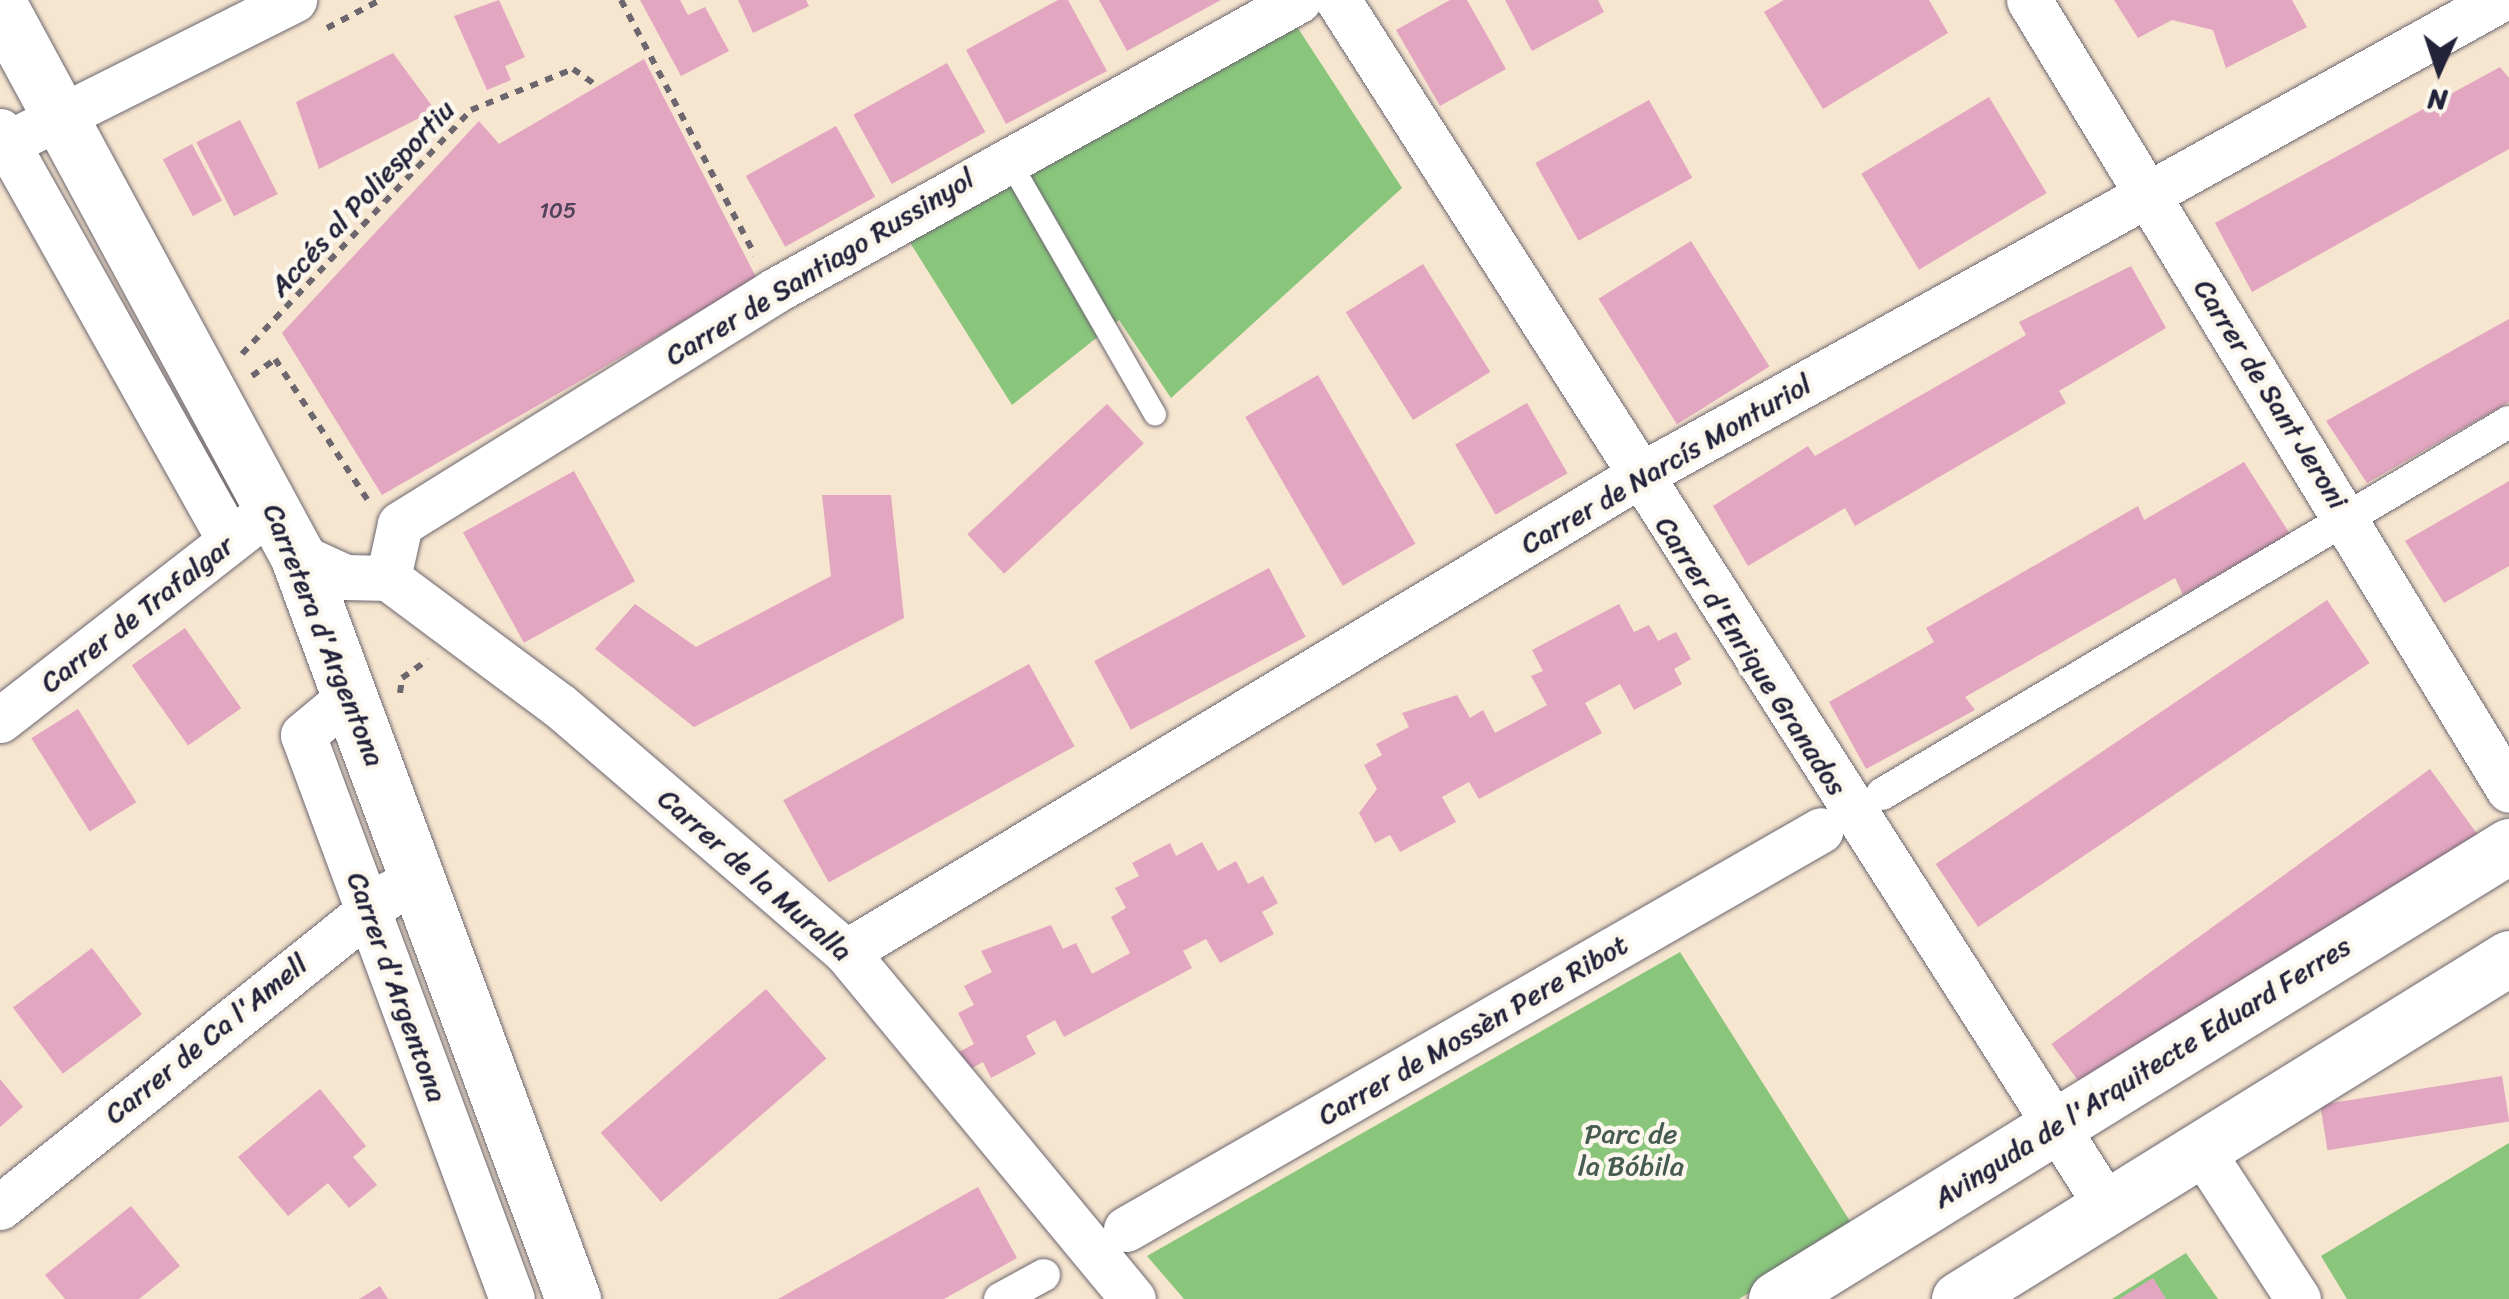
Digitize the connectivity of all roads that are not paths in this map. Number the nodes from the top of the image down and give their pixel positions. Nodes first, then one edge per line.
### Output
1 (294, 0) edge
2 (1299, 0) edge
3 (1338, 0) edge
4 (2029, 0) edge
5 (2499, 0) edge
6 (0, 6) edge
7 (61, 114) junction
8 (2, 141) edge
9 (1007, 157) junction
10 (2146, 192) junction
11 (1154, 414) dead end
12 (2509, 422) edge
13 (1635, 478) junction
14 (2347, 517) junction
15 (285, 531) junction
16 (230, 541) junction
17 (388, 578) junction
18 (375, 700) junction
19 (0, 720) edge
20 (2509, 790) edge
21 (1882, 794) dead end
22 (1821, 830) dead end
23 (2509, 846) edge
24 (418, 878) junction
25 (368, 908) junction
26 (846, 952) junction
27 (2509, 958) edge
28 (2054, 1124) junction
29 (2200, 1148) junction
30 (0, 1206) edge
31 (2107, 1206) junction
32 (1126, 1229) dead end
33 (1044, 1275) dead end
34 (512, 1299) edge
35 (573, 1299) edge
36 (1000, 1299) edge
37 (1133, 1299) edge
38 (1776, 1299) edge
39 (1959, 1299) edge
40 (2298, 1299) edge

1 - 7 street
2 - 9 street, Carrer de Santiago Russinyol
3 - 13 street, Carrer d'Enrique Granados
4 - 10 street, Carrer de Sant Jeroni
5 - 10 street, Carrer de Narcís Monturiol
6 - 7 street, Carretera d'Argentona
7 - 8 street
7 - 15 street, Carretera d'Argentona
8 - 16 street, Carretera d'Argentona
9 - 11 lane
9 - 17 street, Carrer de Santiago Russinyol
10 - 13 street, Carrer de Narcís Monturiol
10 - 14 street, Carrer de Sant Jeroni
12 - 14 street
13 - 26 street, Carrer de Narcís Monturiol
13 - 28 street, Carrer d'Enrique Granados
14 - 20 street, Carrer de Sant Jeroni
14 - 21 street
15 - 16 street, Carrer de Trafalgar
15 - 17 street
15 - 18 street, Carretera d'Argentona
16 - 19 street, Carrer de Trafalgar
17 - 26 street, Carrer de la Muralla
18 - 24 street, Carretera d'Argentona
18 - 25 street, Carrer d'Argentona
22 - 32 street, Carrer de Mossèn Pere Ribot
23 - 28 street, Avinguda de l'Arquitecte Eduard Ferres
24 - 25 street, Carrer de Ca l'Amell
24 - 35 street, Carretera d'Argentona
25 - 30 street, Carrer de Ca l'Amell
25 - 34 street, Carrer d'Argentona
26 - 37 street, Carrer de la Muralla
27 - 29 street
28 - 31 street, Carrer d'Enrique Granados
28 - 38 street, Avinguda de l'Arquitecte Eduard Ferres
29 - 31 street
29 - 40 street
31 - 39 street
33 - 36 street

